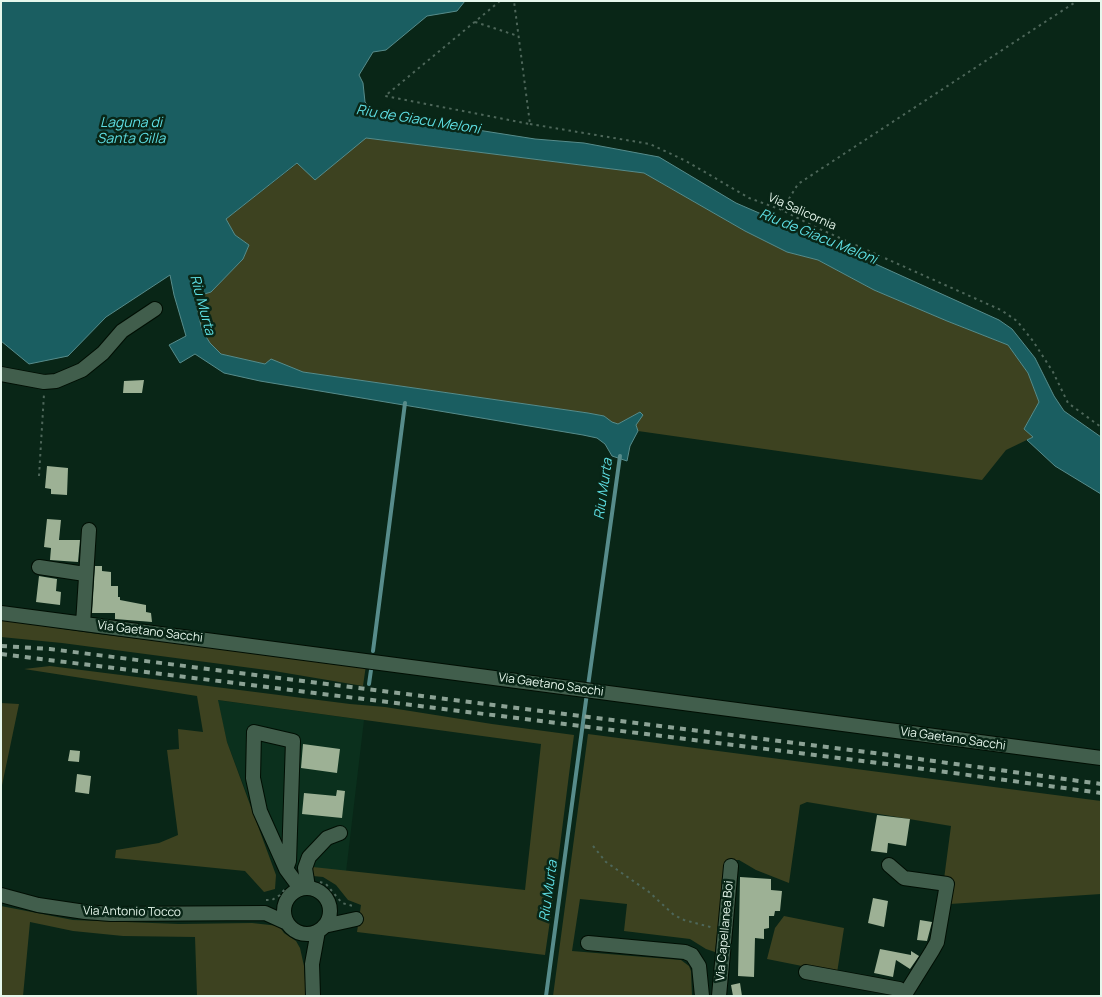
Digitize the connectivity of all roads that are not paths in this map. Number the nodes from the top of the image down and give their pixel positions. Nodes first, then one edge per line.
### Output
1 (155, 309) dead end
2 (1, 374) edge
3 (89, 530) dead end
4 (39, 567) dead end
5 (85, 574) junction
6 (1, 614) edge
7 (83, 624) junction
8 (1101, 758) edge
9 (340, 833) dead end
10 (889, 865) dead end
11 (731, 866) dead end
12 (286, 869) junction
13 (302, 885) junction
14 (1, 895) edge
15 (284, 904) junction
16 (329, 905) junction
17 (265, 907) junction
18 (292, 928) junction
19 (321, 928) junction
20 (588, 942) dead end
21 (312, 964) junction
22 (806, 972) dead end
23 (905, 995) edge
24 (313, 996) edge
25 (702, 996) edge
26 (719, 996) edge

1 - 2 street
3 - 5 street
4 - 5 street
5 - 7 street
6 - 7 street, Via Gaetano Sacchi
7 - 8 street, Via Gaetano Sacchi
9 - 13 street
10 - 23 street
11 - 26 street, Via Capellanea Boi
12 - 12 street
12 - 13 street
13 - 15 street
13 - 16 street
14 - 17 street, Via Antonio Tocco
15 - 17 street, Via Antonio Tocco
15 - 18 street
16 - 19 street
16 - 19 street
17 - 18 street, Via Antonio Tocco
18 - 19 street
18 - 21 street
19 - 21 street
20 - 25 street
21 - 24 street
22 - 23 street

